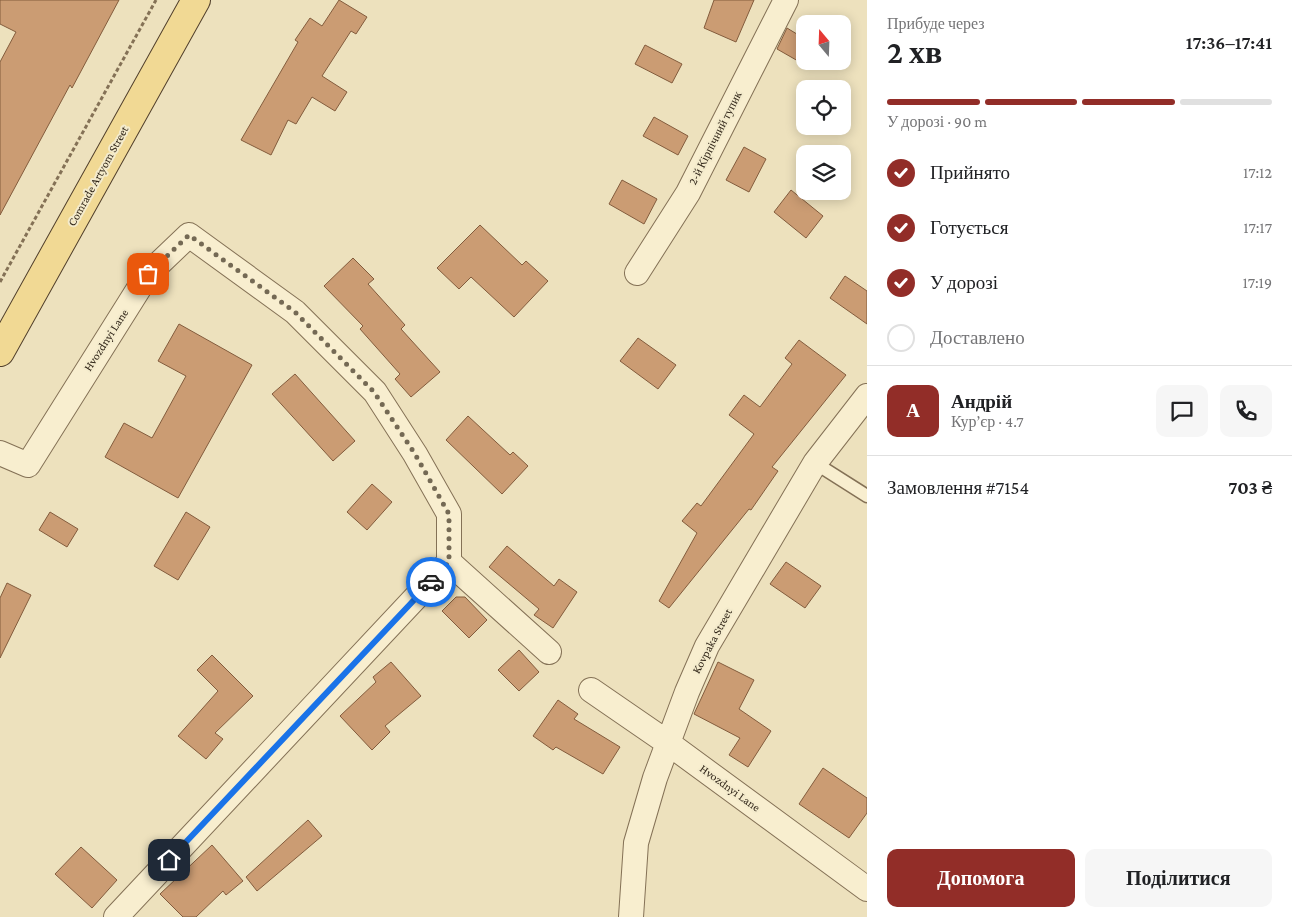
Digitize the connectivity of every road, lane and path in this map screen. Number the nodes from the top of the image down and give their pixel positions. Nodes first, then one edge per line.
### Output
1 (156, 0) edge
2 (196, 0) edge
3 (786, 0) edge
4 (637, 273) dead end
5 (0, 282) edge
6 (0, 352) edge
7 (867, 396) edge
8 (0, 453) edge
9 (815, 463) junction
10 (867, 496) edge
11 (449, 562) junction
12 (549, 652) dead end
13 (591, 690) dead end
14 (668, 743) junction
15 (867, 889) edge
16 (116, 917) edge
17 (631, 917) edge

1 - 5 path
2 - 6 main road, Comrade Artyom Street
3 - 4 street, 2-й Кірпічний тупик
7 - 9 street, Kovpaka Street
8 - 11 street, Hvozdnyi Lane
9 - 10 lane
9 - 14 street, Kovpaka Street
11 - 12 street
11 - 16 street
13 - 14 street, Hvozdnyi Lane
14 - 15 street, Hvozdnyi Lane
14 - 17 street, Kovpaka Street

